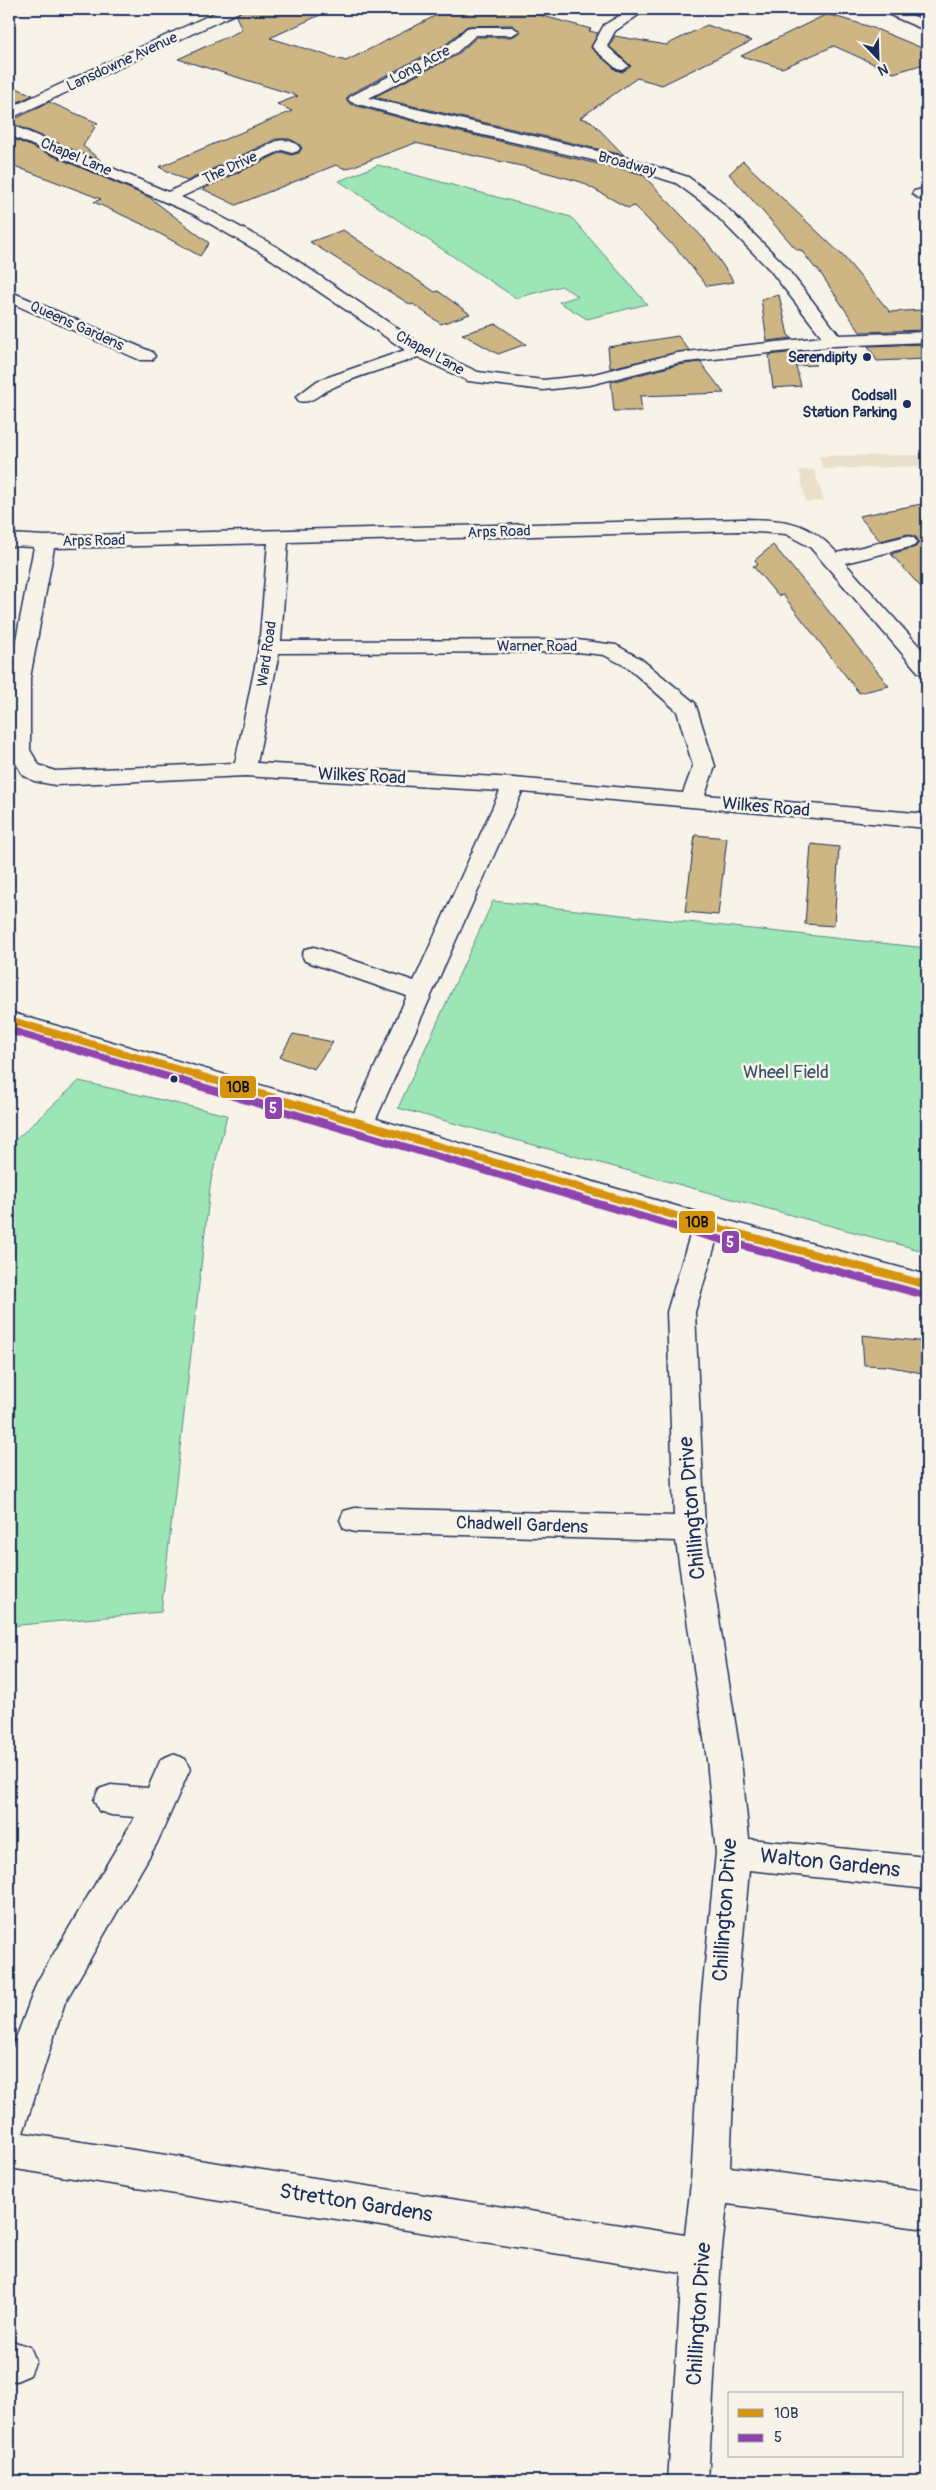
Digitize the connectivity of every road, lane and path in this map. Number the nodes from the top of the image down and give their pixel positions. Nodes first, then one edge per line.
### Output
1 (234, 9) edge
2 (640, 9) edge
3 (888, 9) edge
4 (927, 27) edge
5 (512, 31) dead end
6 (622, 66) dead end
7 (356, 98) joint
8 (9, 114) edge
9 (9, 129) edge
10 (292, 148) dead end
11 (169, 196) junction
12 (9, 296) edge
13 (927, 336) edge
14 (834, 341) junction
15 (420, 351) junction
16 (146, 356) dead end
17 (305, 397) dead end
18 (278, 538) junction
19 (9, 540) edge
20 (45, 542) junction
21 (907, 542) dead end
22 (832, 560) junction
23 (270, 647) junction
24 (927, 668) edge
25 (246, 769) junction
26 (514, 785) junction
27 (691, 801) junction
28 (927, 821) edge
29 (314, 955) dead end
30 (422, 993) junction
31 (9, 1020) edge
32 (363, 1122) junction
33 (707, 1225) junction
34 (927, 1285) edge
35 (355, 1520) dead end
36 (690, 1530) junction
37 (172, 1769) dead end
38 (111, 1800) dead end
39 (157, 1804) junction
40 (733, 1853) junction
41 (927, 1873) edge
42 (9, 2122) edge
43 (9, 2149) edge
44 (710, 2183) junction
45 (927, 2210) edge
46 (702, 2257) junction
47 (688, 2481) edge

1 - 8 street, Lansdowne Avenue
2 - 6 street
3 - 4 street
5 - 7 street, Long Acre
7 - 14 street, Broadway
9 - 11 street, Chapel Lane
10 - 11 street, The Drive
11 - 15 street, Chapel Lane
12 - 16 street, Queens Gardens
13 - 14 street, Chapel Lane
14 - 15 street, Chapel Lane
15 - 17 street
18 - 20 street, Arps Road
18 - 22 street, Arps Road
18 - 23 street, Ward Road
19 - 20 street, Arps Road
20 - 25 street, Wilkes Road
21 - 22 street
22 - 24 street, Arps Road
23 - 25 street, Ward Road
23 - 27 street, Warner Road
25 - 26 street, Wilkes Road
26 - 27 street, Wilkes Road
26 - 30 street
27 - 28 street, Wilkes Road
29 - 30 street
30 - 32 street
31 - 32 street
32 - 33 street
33 - 34 street
33 - 36 street, Chillington Drive
35 - 36 street, Chadwell Gardens
36 - 40 street, Chillington Drive
37 - 39 street
38 - 39 street
39 - 42 street
40 - 41 street, Walton Gardens
40 - 44 street, Chillington Drive
43 - 46 street, Stretton Gardens
44 - 45 street
44 - 46 street, Chillington Drive
46 - 47 street, Chillington Drive

